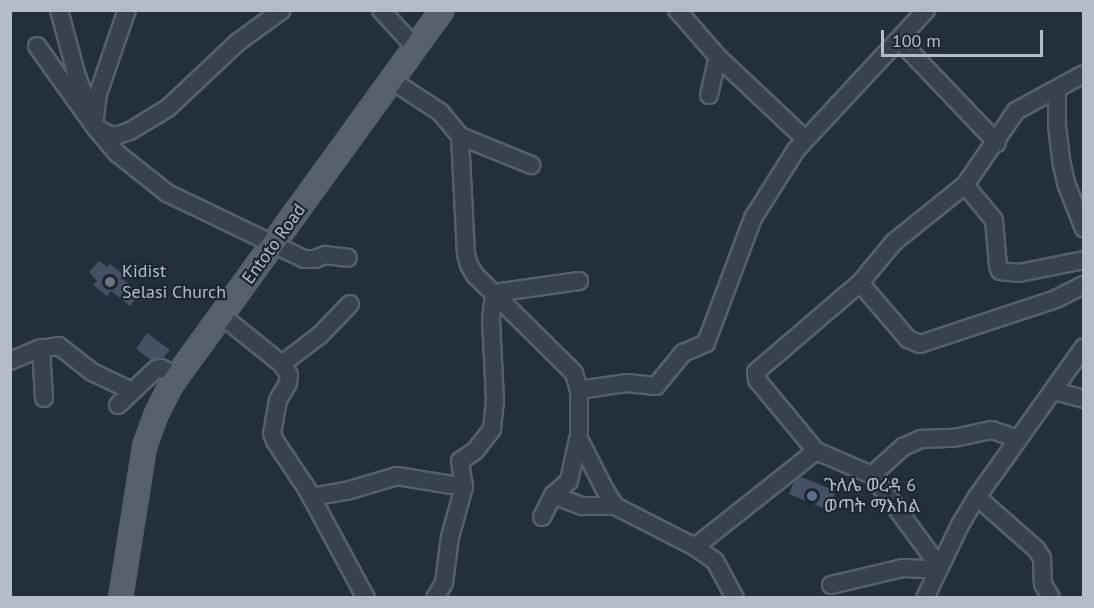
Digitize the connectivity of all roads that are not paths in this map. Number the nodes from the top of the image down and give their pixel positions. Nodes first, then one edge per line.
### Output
1 (59, 10) edge
2 (128, 10) edge
3 (282, 10) edge
4 (381, 10) edge
5 (441, 10) edge
6 (677, 10) edge
7 (926, 10) edge
8 (899, 40) junction
9 (37, 46) dead end
10 (415, 47) junction
11 (718, 57) junction
12 (1083, 74) edge
13 (391, 80) junction
14 (1057, 90) junction
15 (709, 95) dead end
16 (95, 127) junction
17 (460, 136) junction
18 (805, 138) junction
19 (996, 142) junction
20 (531, 165) dead end
21 (965, 185) junction
22 (1083, 229) edge
23 (273, 245) junction
24 (348, 258) dead end
25 (1083, 260) edge
26 (579, 281) dead end
27 (860, 283) junction
28 (1083, 285) edge
29 (494, 293) junction
30 (350, 304) dead end
31 (222, 316) junction
32 (1083, 347) edge
33 (41, 348) junction
34 (10, 361) edge
35 (282, 364) junction
36 (177, 376) junction
37 (579, 390) junction
38 (132, 391) junction
39 (1054, 391) junction
40 (44, 398) dead end
41 (1083, 399) edge
42 (118, 405) dead end
43 (579, 438) junction
44 (1018, 439) junction
45 (816, 451) junction
46 (872, 475) junction
47 (464, 488) junction
48 (553, 495) junction
49 (311, 497) junction
50 (977, 497) junction
51 (615, 506) junction
52 (542, 517) dead end
53 (695, 547) junction
54 (938, 568) junction
55 (831, 585) dead end
56 (930, 595) edge
57 (120, 597) edge
58 (366, 597) edge
59 (435, 597) edge
60 (735, 597) edge
61 (1050, 597) edge

1 - 16 street
2 - 16 street
3 - 16 street
4 - 10 street
5 - 10 main road, Entoto Road
6 - 11 street
7 - 8 street
8 - 18 street
8 - 19 street
9 - 16 street
10 - 13 main road, Entoto Road
11 - 15 street
11 - 18 street
12 - 14 street
13 - 17 street
13 - 23 main road, Entoto Road
14 - 19 street
14 - 22 street
16 - 23 street
17 - 20 street
17 - 29 street
18 - 37 street
19 - 21 street
21 - 25 street
21 - 27 street
23 - 24 street
23 - 31 main road, Entoto Road
26 - 29 street
27 - 28 street
27 - 45 street
29 - 37 street
29 - 47 street
30 - 35 street
31 - 35 street
31 - 36 main road, Entoto Road
32 - 39 street
33 - 34 street
33 - 38 street
33 - 40 street
35 - 49 street
36 - 38 street
36 - 57 main road, Entoto Road
37 - 43 street
38 - 42 street
39 - 41 street
39 - 44 street
43 - 48 street
43 - 51 street
44 - 46 street
44 - 50 street
45 - 46 street
45 - 53 street
46 - 54 street
47 - 49 street
47 - 59 street
48 - 51 street
48 - 52 street
49 - 58 street
50 - 54 street
50 - 61 street
51 - 53 street
53 - 60 street
54 - 55 street
54 - 56 street

